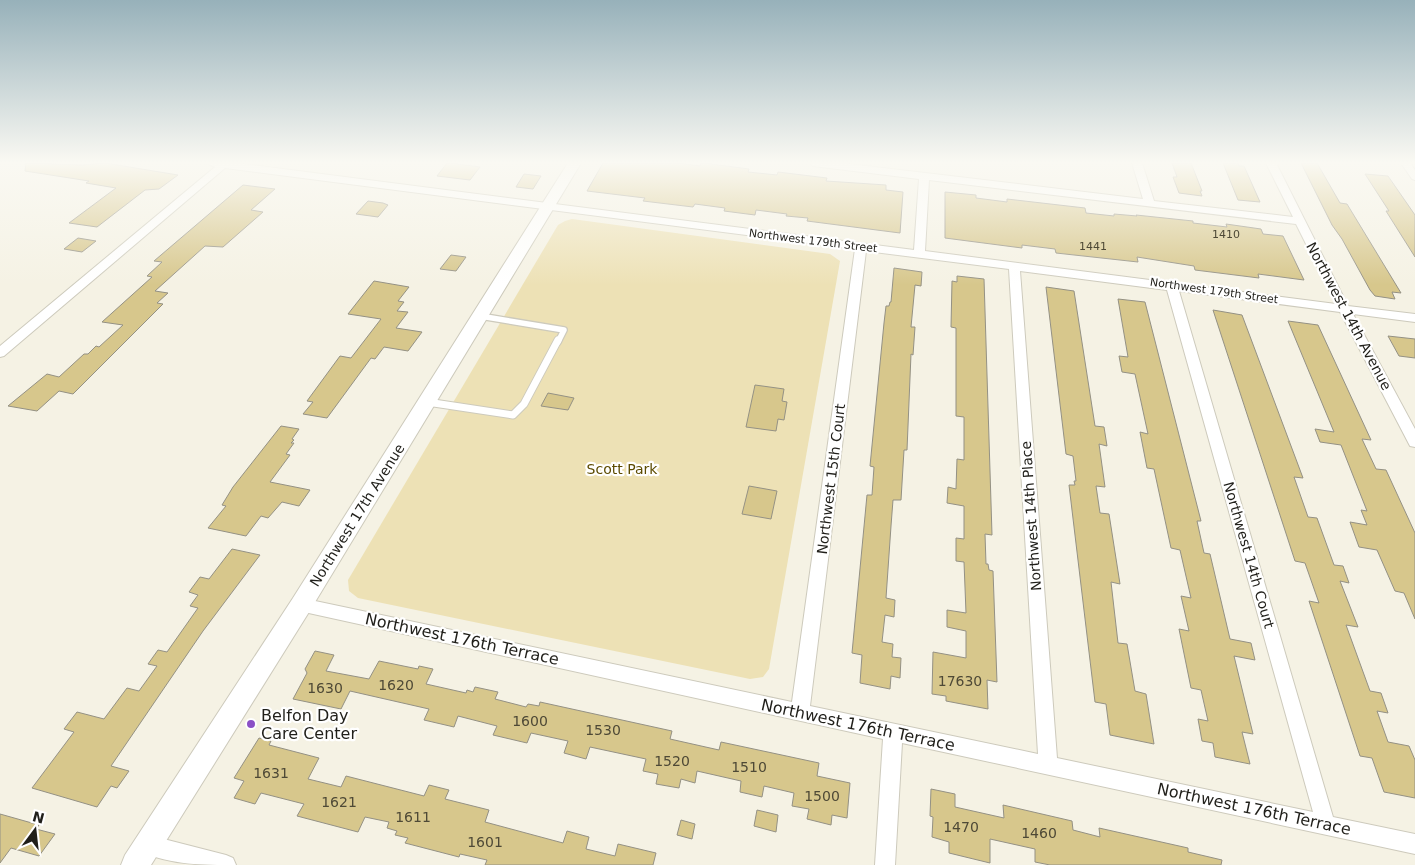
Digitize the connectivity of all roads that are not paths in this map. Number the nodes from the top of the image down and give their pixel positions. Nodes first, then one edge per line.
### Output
1 (177, 203) edge
2 (520, 203) edge
3 (549, 203) edge
4 (922, 203) edge
5 (1160, 203) edge
6 (1291, 203) edge
7 (547, 207) junction
8 (1300, 221) junction
9 (861, 247) junction
10 (919, 254) junction
11 (1014, 266) junction
12 (1172, 286) junction
13 (1344, 309) junction
14 (480, 316) junction
15 (1415, 318) edge
16 (0, 353) edge
17 (427, 402) junction
18 (1411, 428) edge
19 (1415, 442) edge
20 (301, 605) junction
21 (800, 712) junction
22 (893, 732) junction
23 (1048, 766) junction
24 (1326, 825) junction
25 (1415, 844) edge
26 (148, 845) junction
27 (135, 865) edge
28 (226, 865) edge
29 (885, 865) edge

1 - 16 street
2 - 7 street, Northwest 179th Street
3 - 7 street, Northwest 17th Avenue
4 - 10 street
5 - 8 street
6 - 8 street, Northwest 14th Avenue
7 - 9 street, Northwest 179th Street
7 - 14 street, Northwest 17th Avenue
8 - 13 street, Northwest 14th Avenue
9 - 10 street, Northwest 179th Street
9 - 21 street, Northwest 15th Court
10 - 11 street, Northwest 179th Street
11 - 12 street, Northwest 179th Street
11 - 23 street, Northwest 14th Place
12 - 13 street, Northwest 179th Street
12 - 24 street, Northwest 14th Court
13 - 15 street, Northwest 179th Street
13 - 18 street, Northwest 14th Avenue
14 - 17 street, Northwest 17th Avenue
14 - 17 lane
17 - 20 street, Northwest 17th Avenue
18 - 19 street, Northwest 14th Avenue
20 - 21 street, Northwest 176th Terrace
20 - 26 street, Northwest 17th Avenue
21 - 22 street, Northwest 176th Terrace
22 - 23 street, Northwest 176th Terrace
22 - 29 street
23 - 24 street, Northwest 176th Terrace
24 - 25 street, Northwest 176th Terrace
26 - 27 street, Northwest 17th Avenue
26 - 28 street

